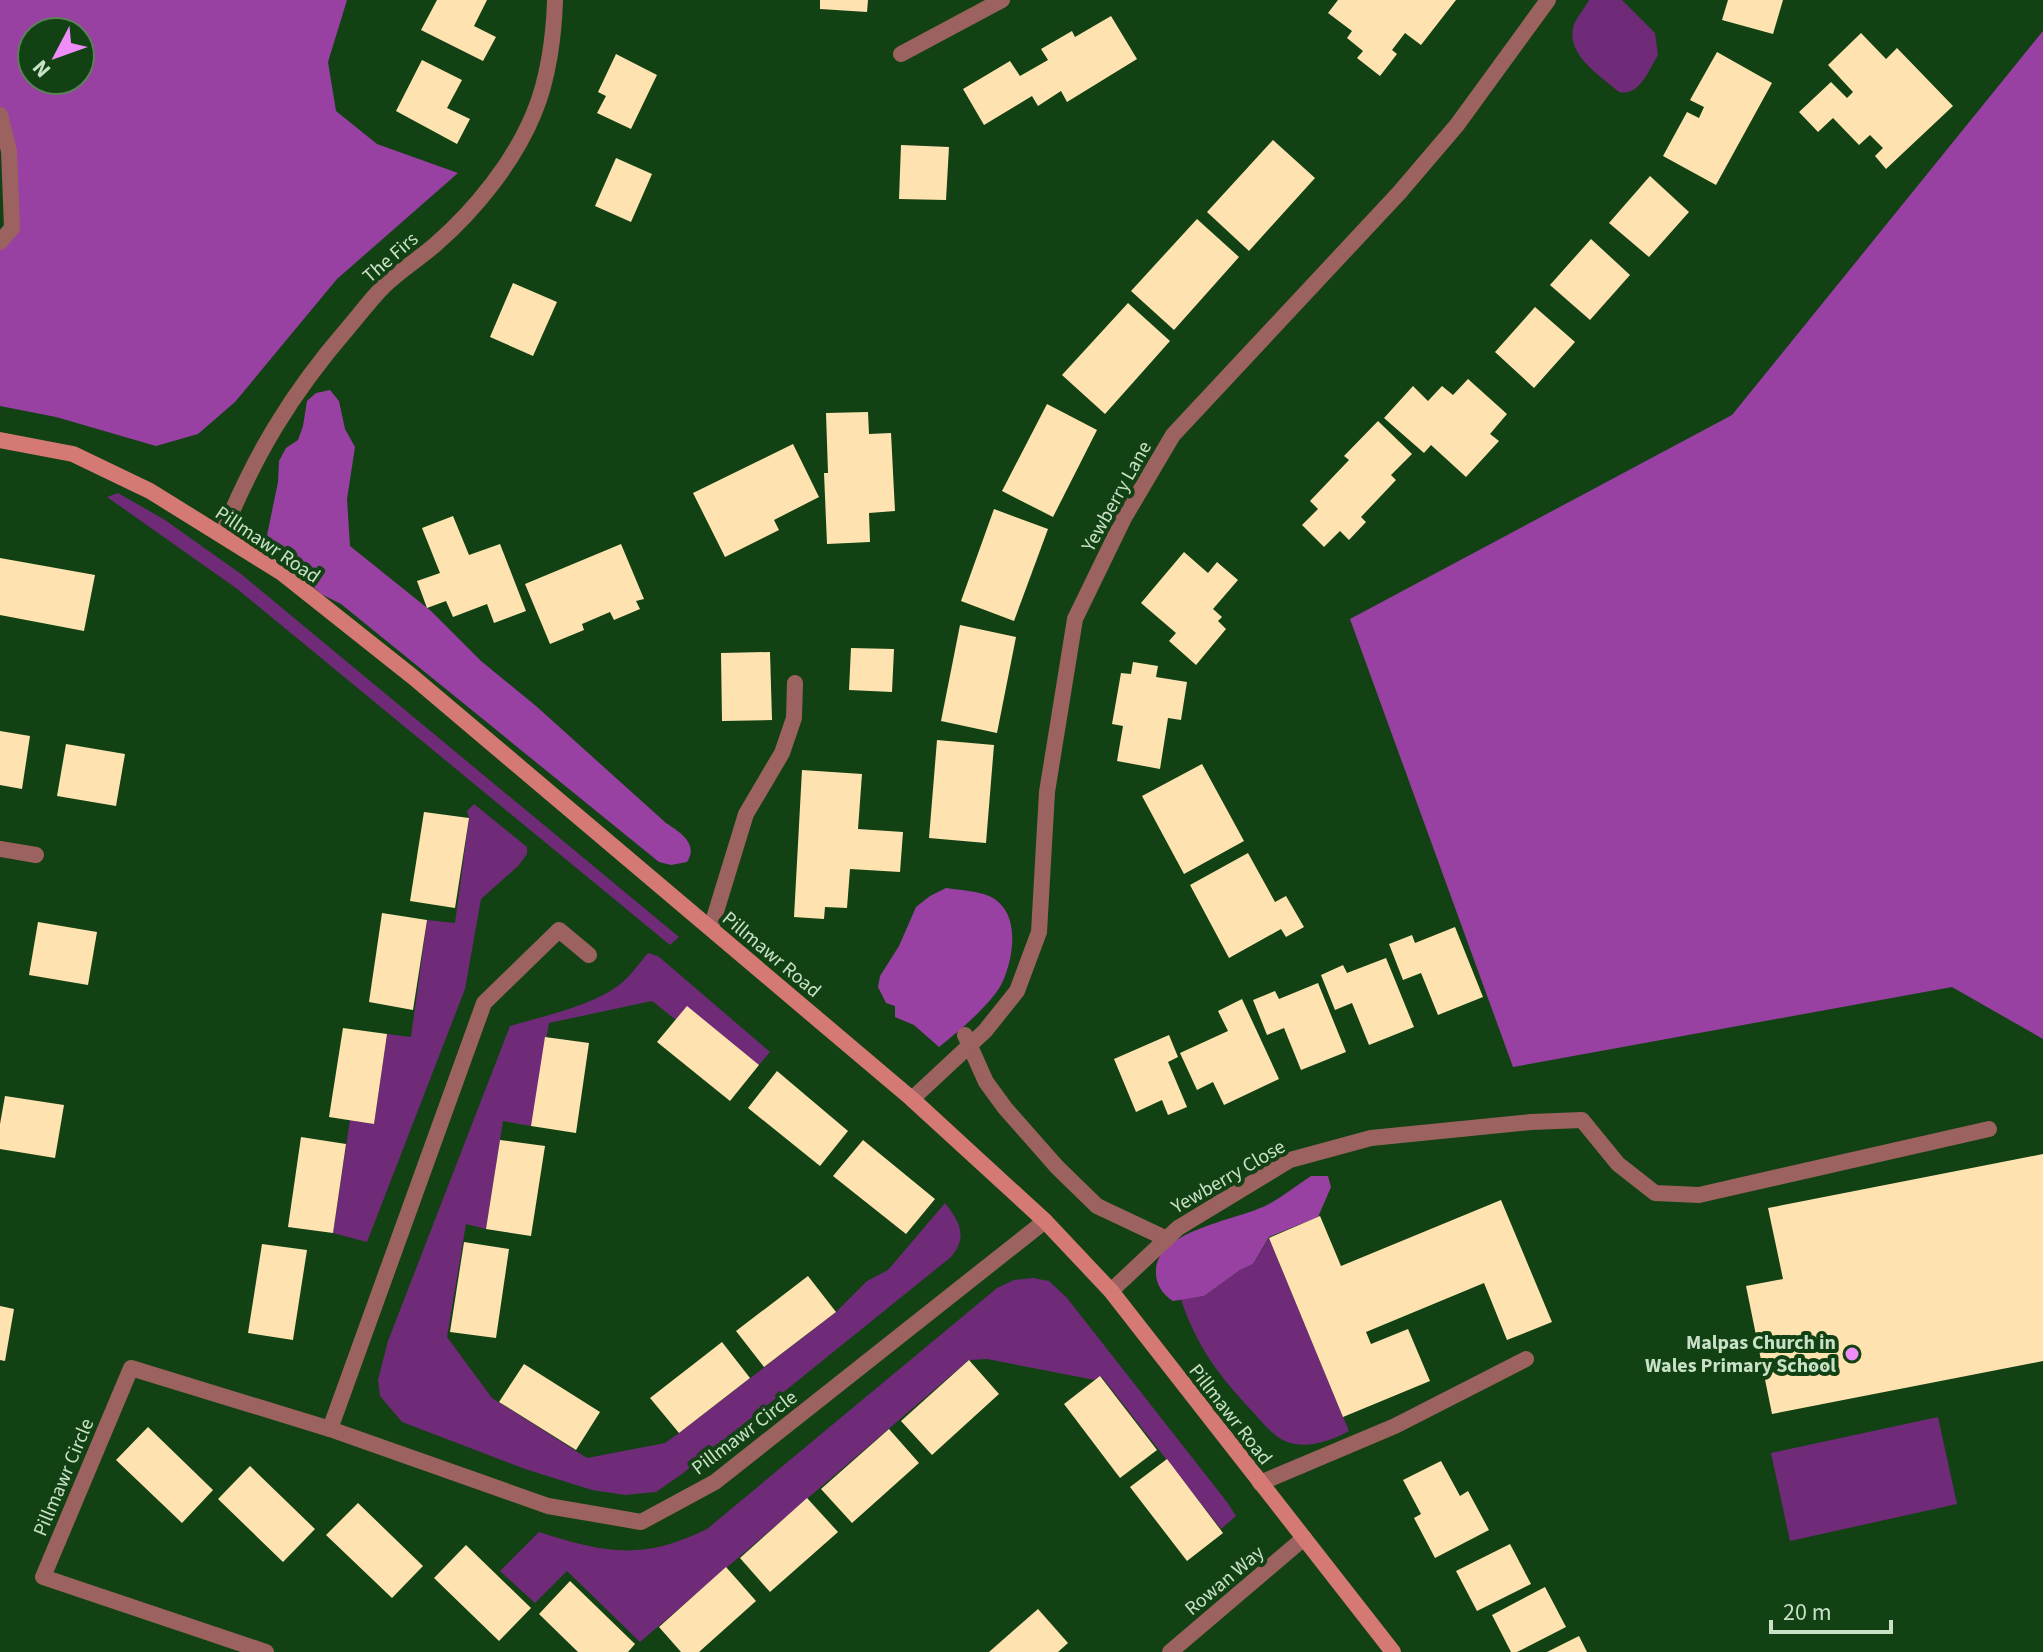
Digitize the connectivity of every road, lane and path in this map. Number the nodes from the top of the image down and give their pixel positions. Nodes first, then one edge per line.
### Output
1 (555, 0) edge
2 (1548, 0) edge
3 (998, 1) edge
4 (901, 54) dead end
5 (0, 115) edge
6 (0, 242) edge
7 (0, 440) edge
8 (222, 535) junction
9 (795, 683) dead end
10 (0, 849) edge
11 (36, 855) dead end
12 (711, 928) junction
13 (589, 955) dead end
14 (968, 1040) junction
15 (912, 1099) junction
16 (1989, 1129) dead end
17 (1045, 1221) junction
18 (1167, 1239) junction
19 (1111, 1291) junction
20 (1526, 1359) dead end
21 (330, 1429) junction
22 (1260, 1483) junction
23 (1304, 1538) junction
24 (266, 1652) edge
25 (1170, 1652) edge
26 (1393, 1652) edge

1 - 8 street, The Firs
2 - 14 street, Yewberry Lane
3 - 4 street
5 - 6 street
7 - 8 street, Pillmawr Road
8 - 12 street, Pillmawr Road
9 - 12 street
10 - 11 street
12 - 15 street, Pillmawr Road
13 - 21 street
14 - 15 street, Yewberry Lane
14 - 18 street
15 - 17 street, Pillmawr Road
16 - 18 street, Yewberry Close
17 - 19 street, Pillmawr Road
17 - 21 street, Pillmawr Circle
18 - 19 street, Yewberry Close
19 - 22 street, Pillmawr Road
20 - 22 street
21 - 24 street, Pillmawr Circle
22 - 23 street, Pillmawr Road
23 - 25 street, Rowan Way
23 - 26 street, Pillmawr Road

